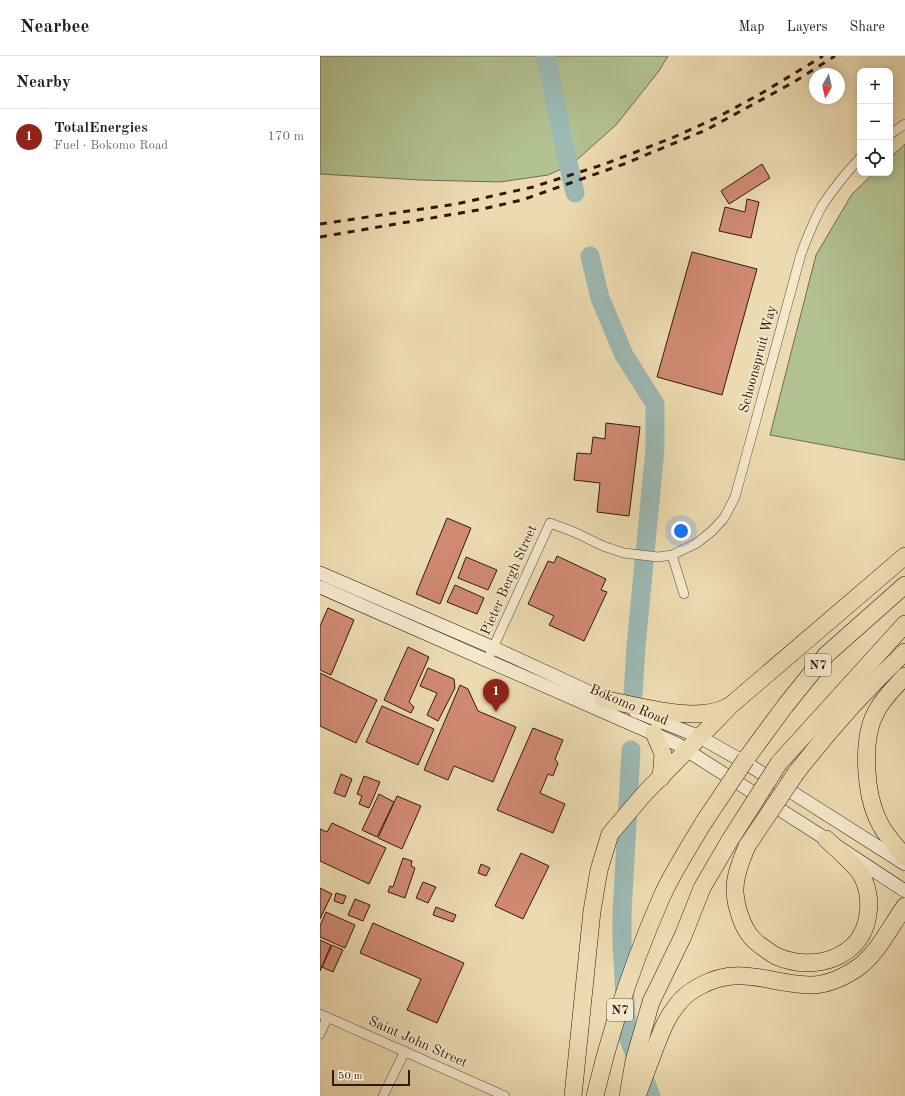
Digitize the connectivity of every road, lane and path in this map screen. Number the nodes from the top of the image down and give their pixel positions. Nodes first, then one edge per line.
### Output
1 (905, 124) edge
2 (893, 132) edge
3 (857, 161) edge
4 (550, 523) joint
5 (672, 555) junction
6 (905, 556) edge
7 (320, 573) edge
8 (905, 585) edge
9 (320, 587) edge
10 (684, 594) dead end
11 (905, 624) edge
12 (494, 648) junction
13 (905, 652) edge
14 (488, 661) junction
15 (905, 676) edge
16 (603, 699) junction
17 (730, 705) junction
18 (654, 733) junction
19 (700, 737) junction
20 (687, 750) junction
21 (661, 778) junction
22 (826, 839) junction
23 (905, 857) edge
24 (905, 864) edge
25 (905, 891) edge
26 (905, 906) edge
27 (324, 1016) edge
28 (320, 1034) edge
29 (405, 1051) junction
30 (383, 1096) edge
31 (505, 1096) edge
32 (573, 1096) edge
33 (595, 1096) edge
34 (628, 1096) edge
35 (636, 1096) edge

1 - 2 street
3 - 5 street, Schoonspruit Way
4 - 5 street, Schoonspruit Way
4 - 12 street, Pieter Bergh Street
5 - 10 street
6 - 17 highway
7 - 12 main road, Bokomo Road
8 - 33 highway, N7, bridge
9 - 14 main road, Bokomo Road
11 - 34 highway, N7, bridge
12 - 14 street, Pieter Bergh Street
12 - 16 main road, Bokomo Road
13 - 22 highway, bridge
14 - 18 main road, Bokomo Road
15 - 23 highway
16 - 17 highway
16 - 19 main road, Bokomo Road
17 - 19 highway
18 - 20 main road, Bokomo Road
18 - 21 highway
19 - 20 highway
19 - 24 main road, Bokomo Road
20 - 21 highway
20 - 22 main road, Bokomo Road
21 - 32 highway
22 - 25 main road, Bokomo Road
26 - 35 highway
27 - 28 street
27 - 29 street, Saint John Street
29 - 30 street
29 - 31 street, Saint John Street

